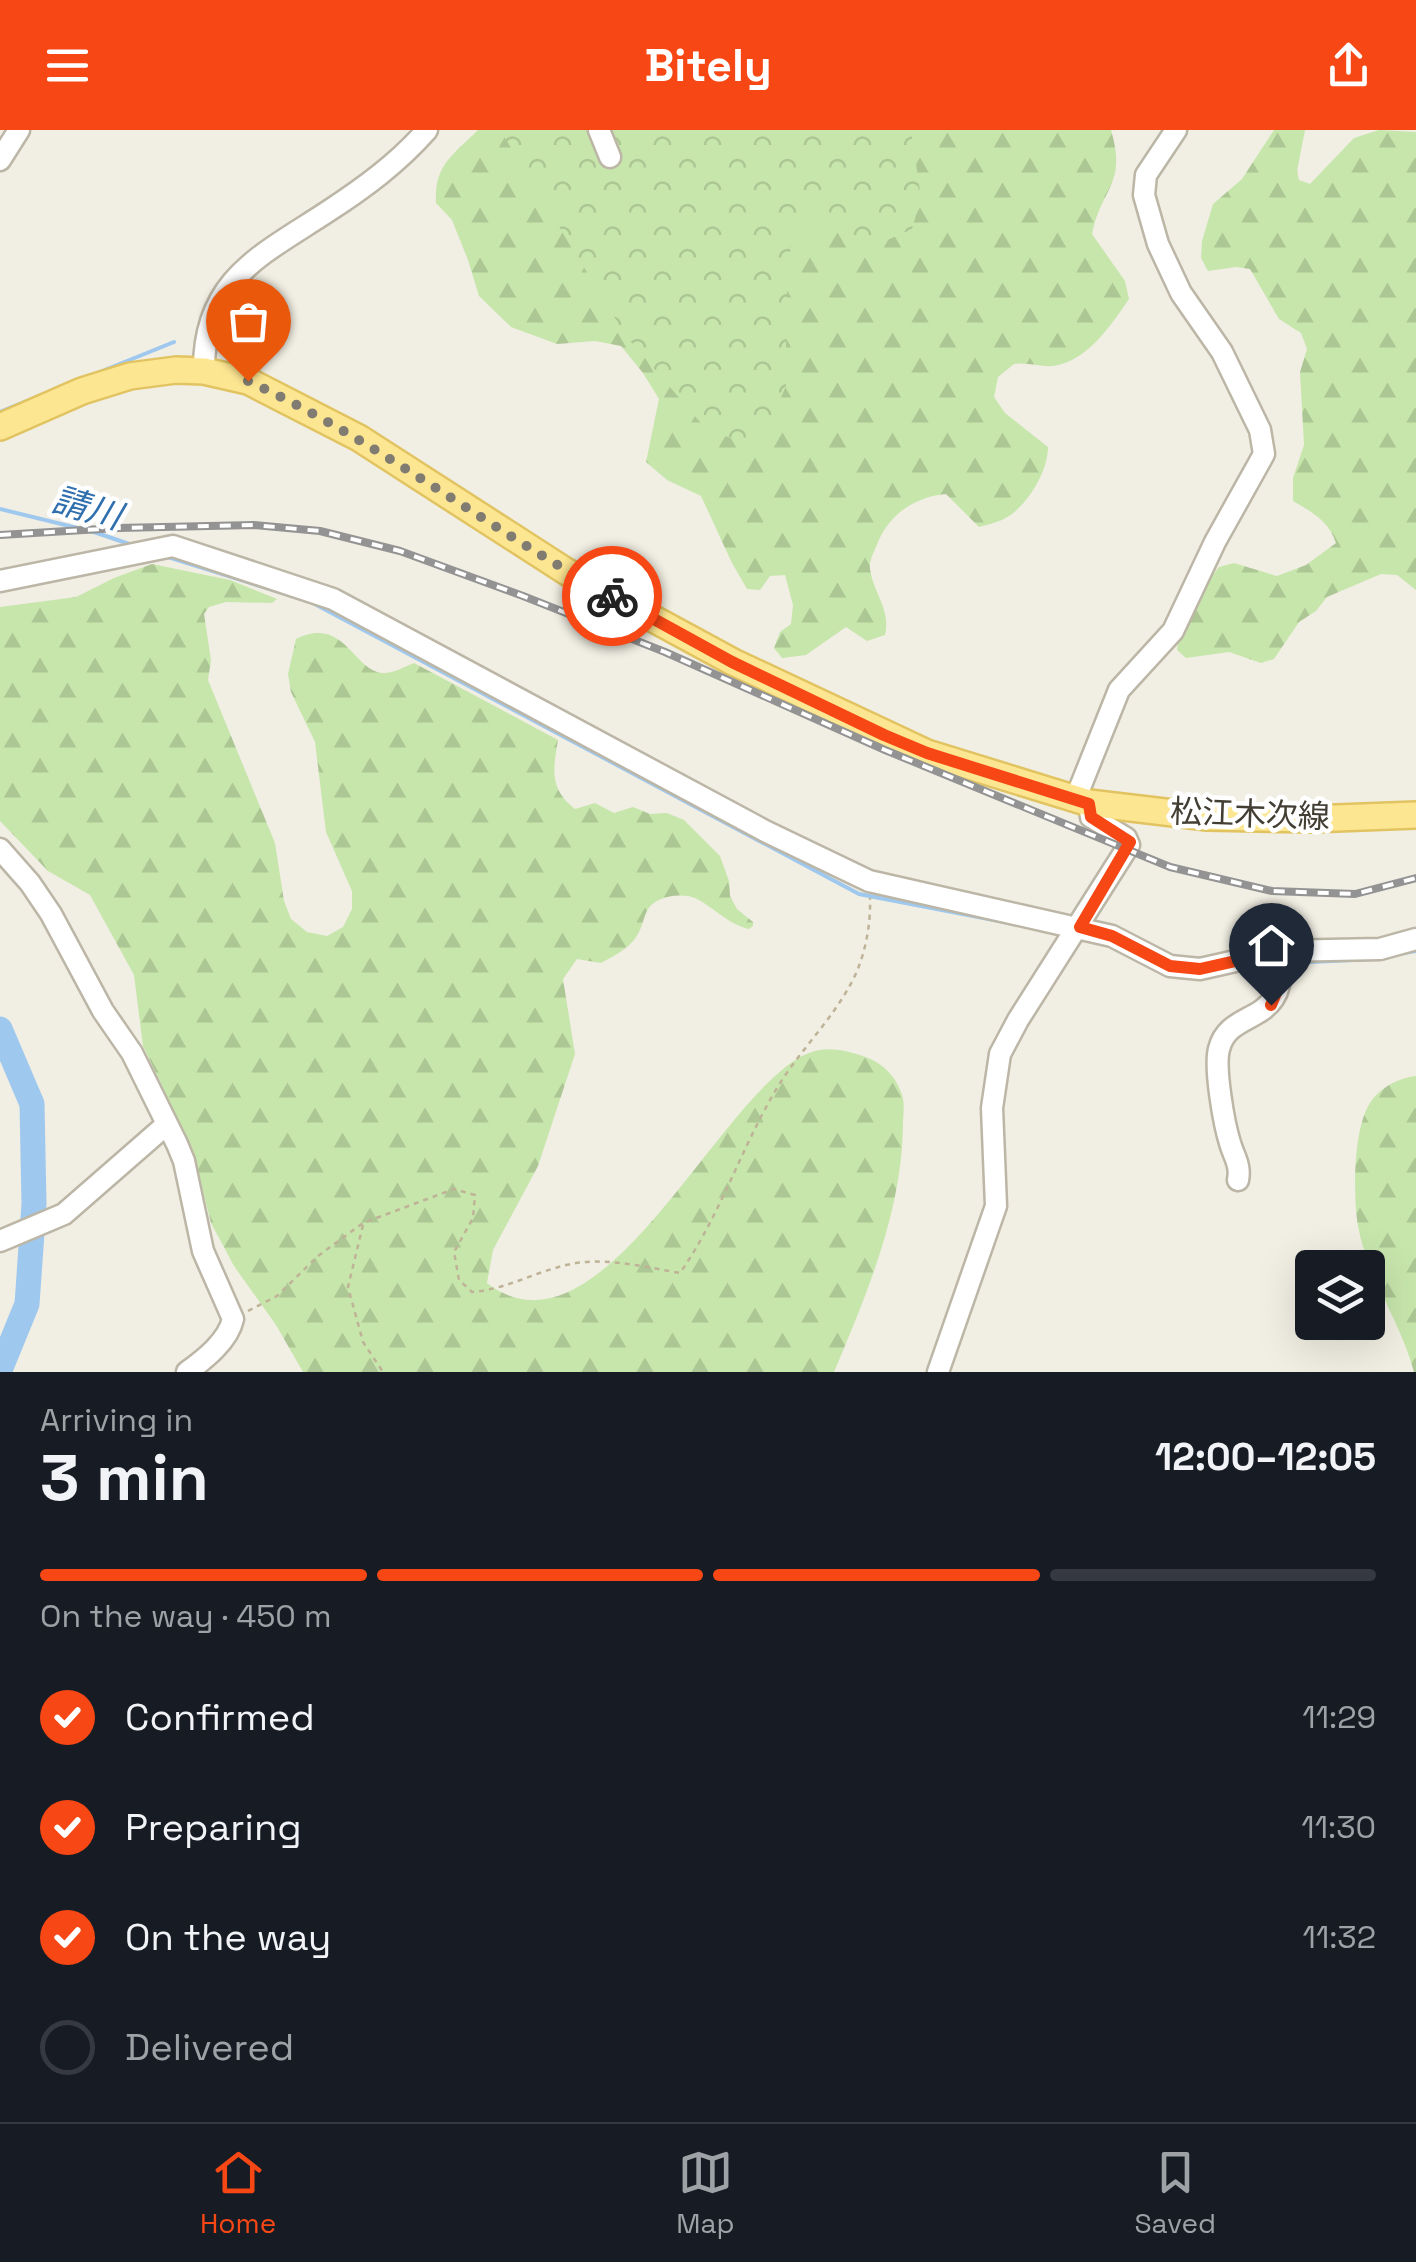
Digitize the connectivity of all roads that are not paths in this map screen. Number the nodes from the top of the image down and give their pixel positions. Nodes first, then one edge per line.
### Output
1 (19, 130) edge
2 (427, 130) edge
3 (599, 130) edge
4 (1176, 130) edge
5 (610, 158) dead end
6 (0, 160) edge
7 (204, 371) junction
8 (0, 427) edge
9 (0, 581) edge
10 (1082, 802) junction
11 (1416, 815) edge
12 (0, 849) edge
13 (1075, 934) junction
14 (1416, 939) edge
15 (1281, 958) junction
16 (166, 1126) junction
17 (1238, 1180) dead end
18 (0, 1242) edge
19 (187, 1372) edge
20 (938, 1372) edge

1 - 6 street
2 - 7 street
3 - 5 street
4 - 10 street
7 - 8 main road, 松江木次線
7 - 10 main road, 松江木次線
9 - 13 street
10 - 11 main road, 松江木次線
10 - 13 street
12 - 16 street
13 - 15 street
13 - 20 street
14 - 15 street
15 - 17 street
16 - 18 street
16 - 19 street

